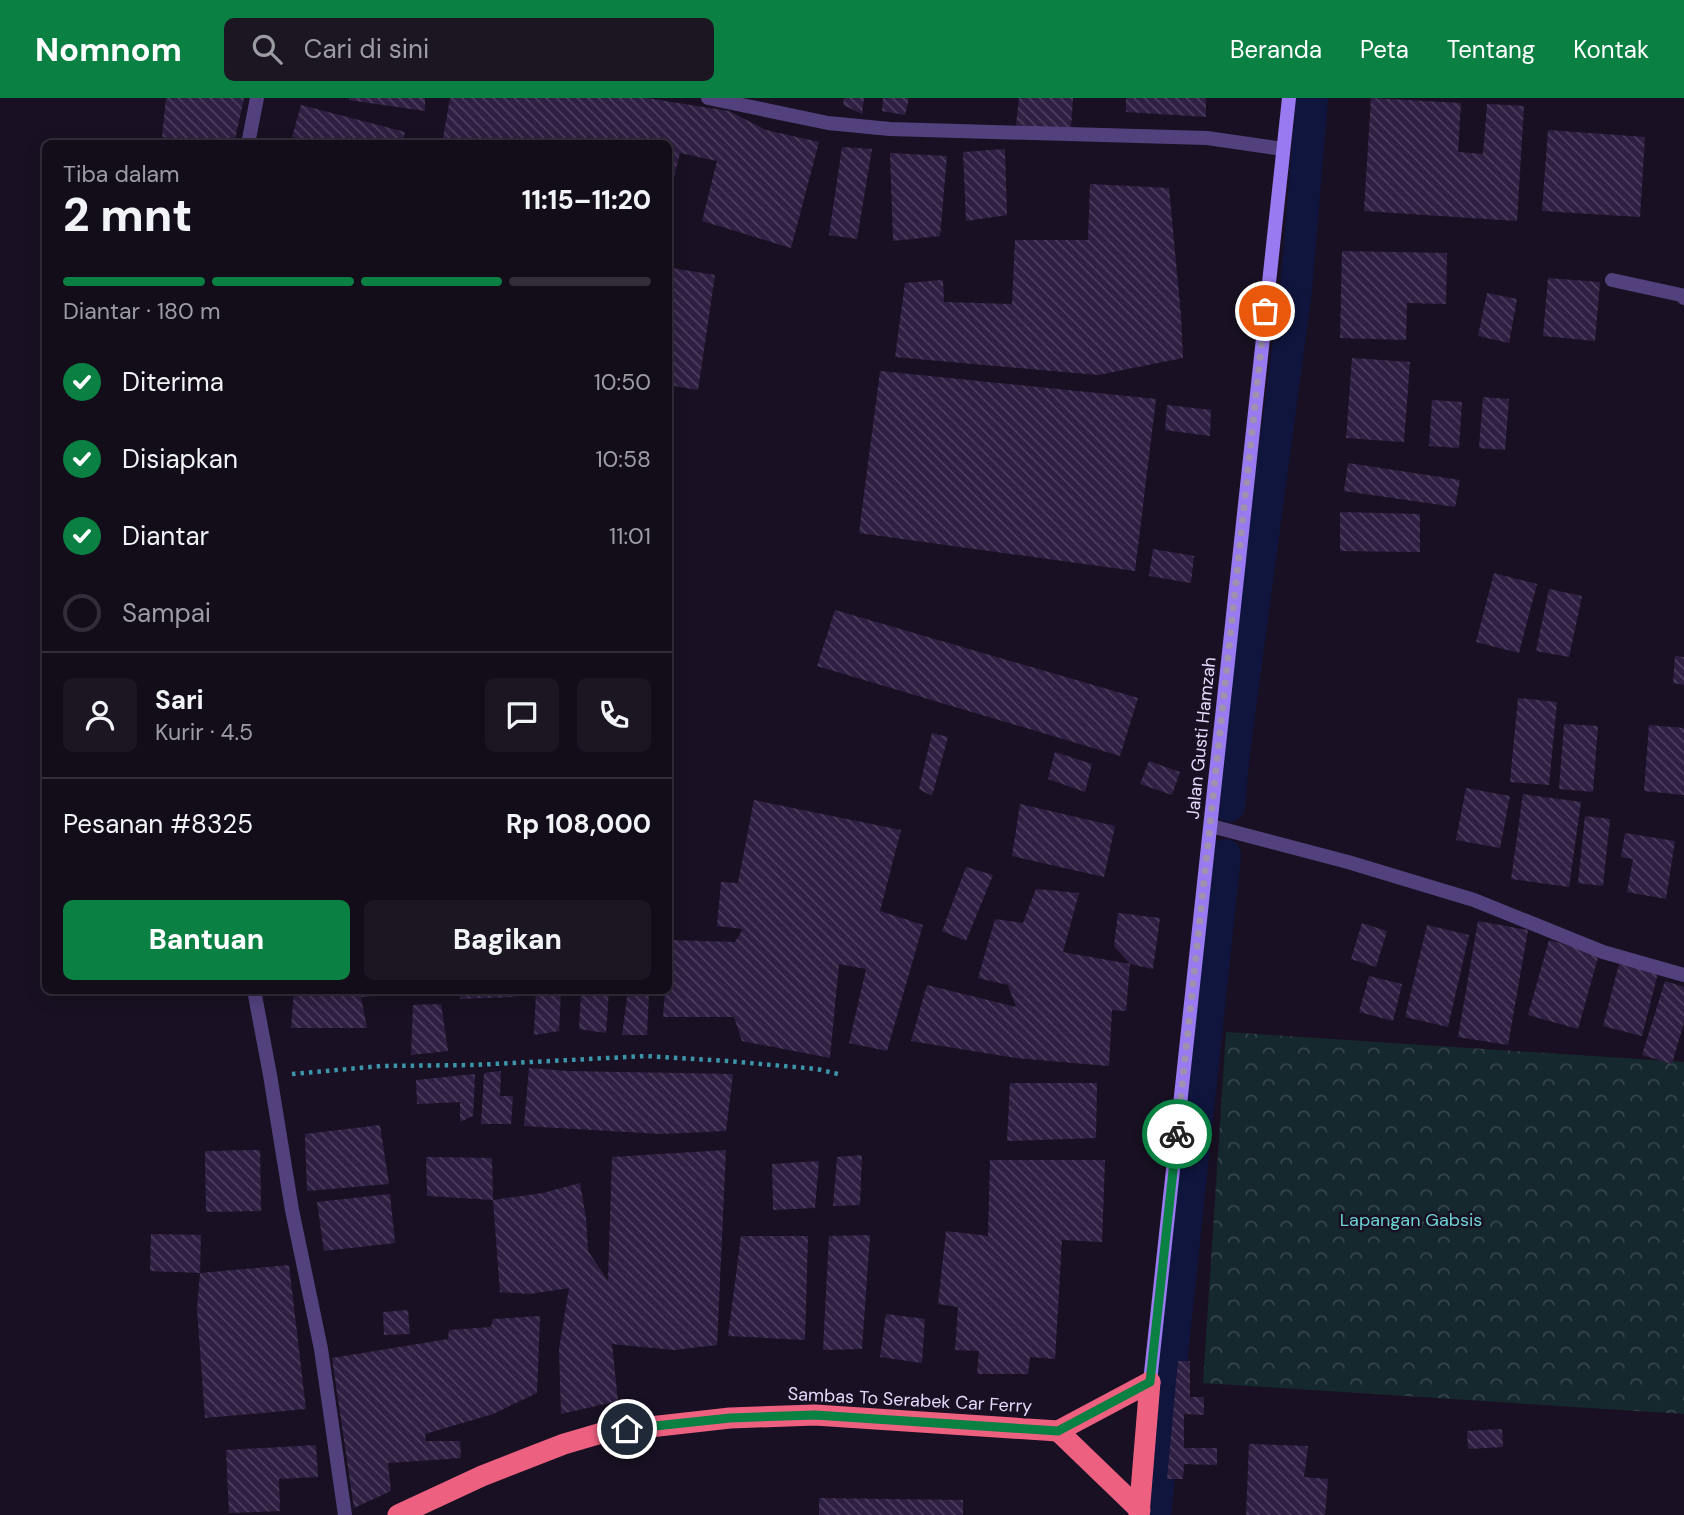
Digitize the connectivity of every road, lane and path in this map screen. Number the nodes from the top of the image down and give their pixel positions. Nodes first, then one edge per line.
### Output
1 (257, 98) edge
2 (708, 98) edge
3 (1289, 98) edge
4 (249, 140) edge
5 (1283, 149) junction
6 (1612, 280) dead end
7 (1684, 298) edge
8 (1211, 826) junction
9 (1684, 975) edge
10 (255, 994) edge
11 (838, 1074) dead end
12 (270, 1075) junction
13 (1150, 1382) junction
14 (1058, 1431) junction
15 (1139, 1513) edge
16 (345, 1515) edge
17 (398, 1515) edge

1 - 4 street
2 - 5 street
3 - 5 street, Jalan Gusti Hamzah
5 - 8 street, Jalan Gusti Hamzah
6 - 7 street
8 - 9 street
8 - 13 street, Jalan Gusti Hamzah
10 - 12 street
11 - 12 path
12 - 16 street
13 - 14 highway
13 - 15 highway
14 - 15 highway
14 - 17 highway, Sambas To Serabek Car Ferry

